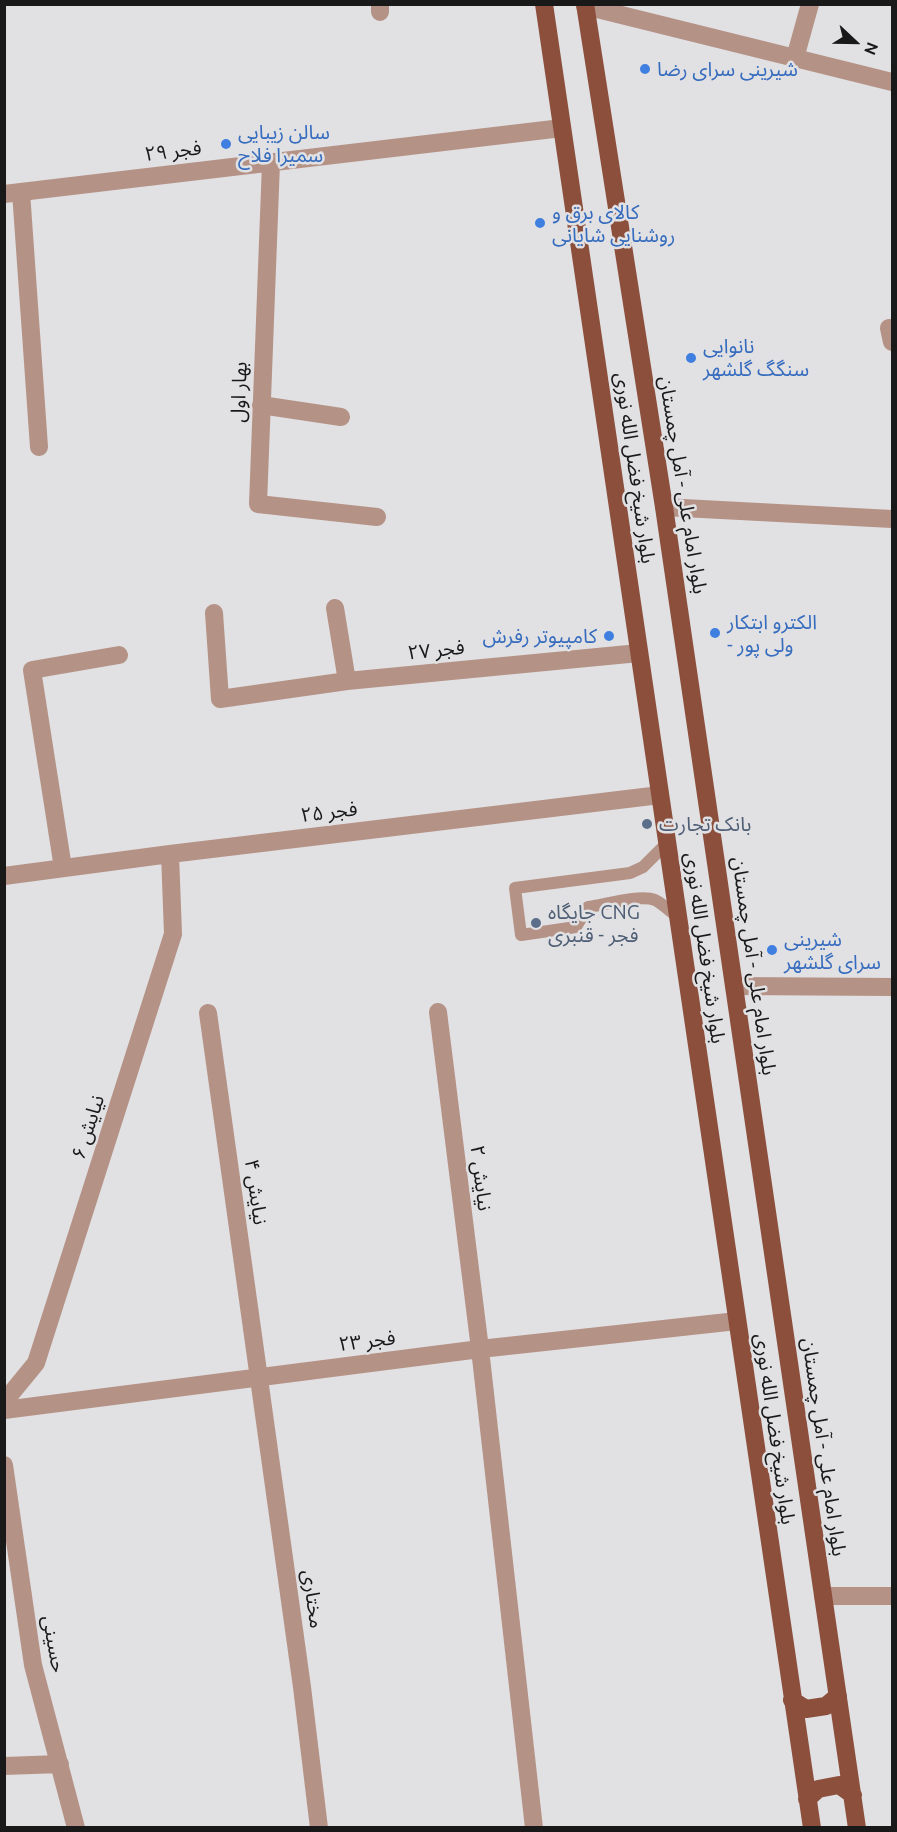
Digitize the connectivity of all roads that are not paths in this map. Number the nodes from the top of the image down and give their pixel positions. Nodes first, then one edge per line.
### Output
1 (544, 4) edge
2 (810, 4) edge
3 (585, 5) edge
4 (795, 58) junction
5 (892, 82) edge
6 (562, 128) junction
7 (271, 163) junction
8 (13, 193) edge
9 (261, 405) junction
10 (341, 417) dead end
11 (39, 447) dead end
12 (664, 507) junction
13 (376, 518) dead end
14 (892, 519) edge
15 (335, 608) dead end
16 (214, 613) dead end
17 (639, 652) junction
18 (119, 656) dead end
19 (347, 681) junction
20 (660, 795) junction
21 (667, 843) junction
22 (170, 854) junction
23 (63, 868) junction
24 (4, 876) edge
25 (678, 917) junction
26 (734, 986) junction
27 (892, 987) edge
28 (438, 1012) dead end
29 (208, 1013) dead end
30 (737, 1321) junction
31 (480, 1349) junction
32 (260, 1377) junction
33 (4, 1402) edge
34 (4, 1410) edge
35 (4, 1465) edge
36 (823, 1596) junction
37 (892, 1596) edge
38 (838, 1696) junction
39 (792, 1700) junction
40 (60, 1764) junction
41 (4, 1766) edge
42 (852, 1795) junction
43 (807, 1799) junction
44 (76, 1827) edge
45 (319, 1827) edge
46 (534, 1827) edge
47 (812, 1827) edge
48 (857, 1827) edge

1 - 6 main road, بلوار شیخ فضل الله نوری
2 - 4 street
3 - 4 street
3 - 12 main road, بلوار امام علی - آمل چمستان
4 - 5 street
6 - 7 street, فجر ۲۹
6 - 17 main road, بلوار شیخ فضل الله نوری
7 - 8 street, فجر ۲۹
7 - 9 street, بهار اول
8 - 11 street
9 - 10 street
9 - 13 street, بهار اول
12 - 14 street
12 - 26 main road, بلوار امام علی - آمل چمستان
15 - 19 street
16 - 19 street, فجر ۲۷
17 - 19 street, فجر ۲۷
17 - 20 main road, بلوار شیخ فضل الله نوری
18 - 23 street
20 - 21 main road, بلوار شیخ فضل الله نوری
20 - 22 street, فجر ۲۵
21 - 25 main road, بلوار شیخ فضل الله نوری
21 - 25 lane
22 - 23 street, فجر ۲۵
22 - 33 street, نیایش ۶
23 - 24 street, فجر ۲۵
25 - 30 main road, بلوار شیخ فضل الله نوری
26 - 27 street
26 - 36 main road, بلوار امام علی - آمل چمستان
28 - 31 street, نیایش ۲
29 - 32 street, نیایش ۴
30 - 31 street, فجر ۲۳
30 - 39 main road, بلوار شیخ فضل الله نوری
31 - 32 street, فجر ۲۳
31 - 46 street, نیایش ۲
32 - 34 street, فجر ۲۳
32 - 45 street, مختاری
35 - 40 street, حسینی
36 - 37 street
36 - 38 main road, بلوار امام علی - آمل چمستان
38 - 39 main road
38 - 42 main road, بلوار امام علی - آمل چمستان
39 - 43 main road, بلوار شیخ فضل الله نوری
40 - 41 street
40 - 44 street, حسینی
42 - 43 main road
42 - 48 main road, بلوار امام علی - آمل چمستان
43 - 47 main road, بلوار شیخ فضل الله نوری

